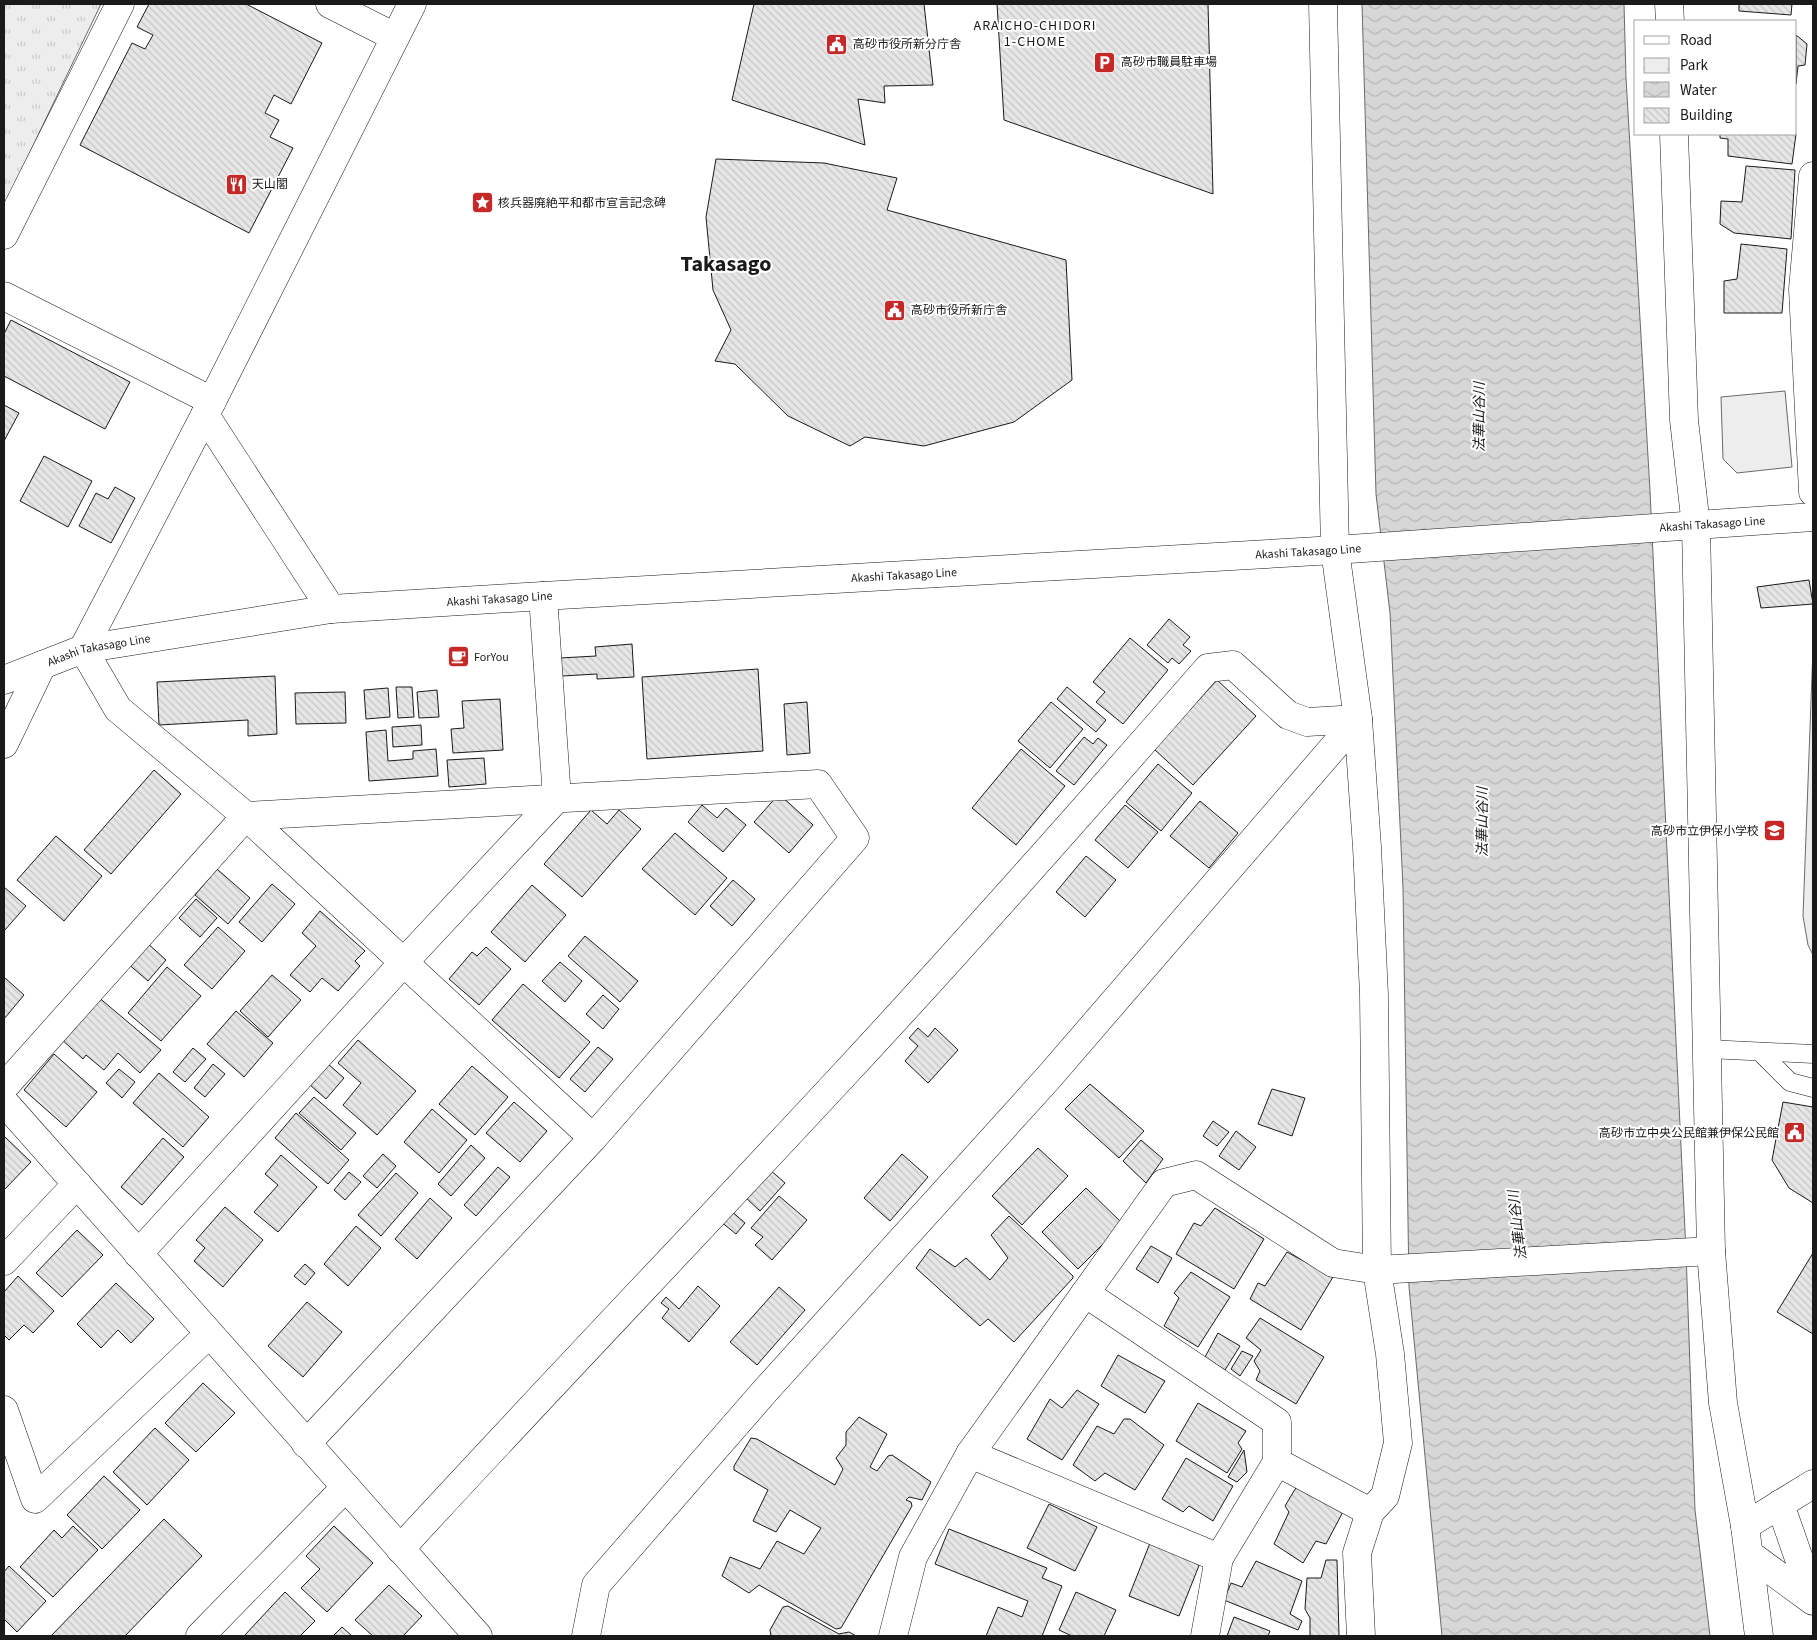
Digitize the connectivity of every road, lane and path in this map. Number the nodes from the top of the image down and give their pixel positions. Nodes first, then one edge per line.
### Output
1 (120, 4) edge
2 (330, 4) edge
3 (412, 4) edge
4 (1324, 4) edge
5 (1670, 4) edge
6 (1670, 20) edge
7 (395, 37) junction
8 (1674, 135) edge
9 (1813, 176) edge
10 (4, 235) edge
11 (4, 296) edge
12 (209, 408) junction
13 (1813, 492) edge
14 (1813, 517) edge
15 (1696, 526) junction
16 (1335, 550) junction
17 (543, 596) junction
18 (331, 609) junction
19 (83, 649) junction
20 (42, 665) junction
21 (4, 680) edge
22 (1358, 718) junction
23 (4, 744) edge
24 (557, 798) junction
25 (246, 816) junction
26 (404, 962) junction
27 (1708, 1049) junction
28 (1760, 1052) junction
29 (1813, 1054) edge
30 (4, 1087) edge
31 (1813, 1088) edge
32 (4, 1102) edge
33 (594, 1138) junction
34 (76, 1184) junction
35 (1711, 1251) junction
36 (138, 1254) junction
37 (4, 1261) edge
38 (1377, 1270) junction
39 (1085, 1293) junction
40 (210, 1334) junction
41 (4, 1410) edge
42 (306, 1444) junction
43 (970, 1454) junction
44 (1277, 1462) junction
45 (1813, 1484) edge
46 (346, 1487) junction
47 (1780, 1504) junction
48 (1370, 1512) junction
49 (1745, 1526) junction
50 (400, 1549) junction
51 (1749, 1554) junction
52 (1219, 1558) junction
53 (1813, 1600) edge
54 (200, 1636) edge
55 (478, 1636) edge
56 (586, 1636) edge
57 (893, 1636) edge
58 (1205, 1636) edge
59 (1361, 1636) edge
60 (1759, 1636) edge

1 - 10 street
2 - 7 street
3 - 7 street
4 - 16 street
5 - 6 street
7 - 12 street
8 - 15 street
9 - 13 street
11 - 12 street
12 - 18 street
12 - 19 street
14 - 15 street, Akashi Takasago Line
15 - 16 street, Akashi Takasago Line
15 - 27 street
16 - 17 street, Akashi Takasago Line
16 - 22 street
17 - 18 street, Akashi Takasago Line
17 - 24 street
18 - 19 street, Akashi Takasago Line
19 - 20 street, Akashi Takasago Line
19 - 25 street
20 - 21 street, Akashi Takasago Line
20 - 23 street
22 - 38 street
22 - 50 street
22 - 56 street
24 - 25 street
24 - 26 street
24 - 33 street
25 - 26 street
25 - 30 street
26 - 33 street
26 - 36 street
27 - 28 lane
27 - 35 street
28 - 29 lane
28 - 31 lane
32 - 34 street
33 - 42 street
34 - 36 street
34 - 37 street
35 - 38 street
35 - 49 street
36 - 40 street
38 - 39 street
38 - 48 street
39 - 43 street
39 - 44 street
40 - 41 street
40 - 42 street
42 - 46 street
43 - 52 street
43 - 57 street
44 - 48 street
44 - 52 street
45 - 47 street
46 - 50 street
46 - 54 street
47 - 49 street
47 - 53 street
48 - 59 street
49 - 51 street
50 - 55 street
51 - 53 street
51 - 60 street
52 - 58 street

